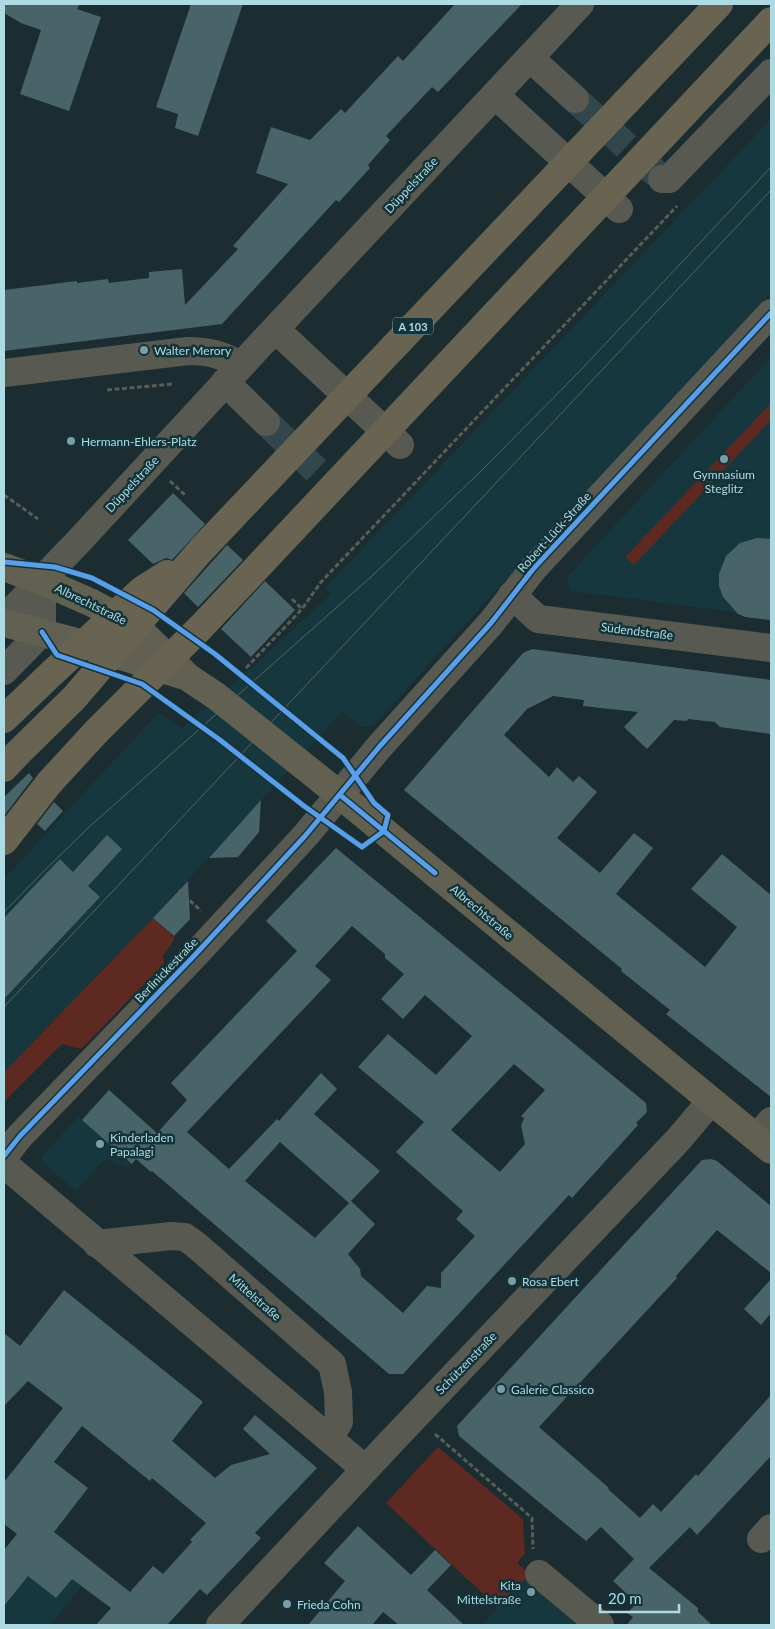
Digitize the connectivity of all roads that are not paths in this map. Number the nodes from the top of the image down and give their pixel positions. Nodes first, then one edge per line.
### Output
1 (580, 4) edge
2 (719, 4) edge
3 (771, 21) edge
4 (530, 58) junction
5 (771, 72) edge
6 (495, 94) junction
7 (576, 100) tunnel mouth
8 (662, 179) dead end
9 (618, 209) dead end
10 (771, 313) edge
11 (275, 329) junction
12 (4, 373) edge
13 (233, 374) junction
14 (266, 422) tunnel mouth
15 (400, 445) dead end
16 (201, 550) junction
17 (4, 567) edge
18 (42, 581) junction
19 (512, 595) junction
20 (4, 621) edge
21 (42, 632) junction
22 (771, 648) edge
23 (4, 671) edge
24 (190, 678) junction
25 (4, 719) edge
26 (4, 768) edge
27 (50, 782) junction
28 (340, 795) junction
29 (4, 825) edge
30 (4, 841) edge
31 (711, 1101) junction
32 (766, 1137) edge
33 (4, 1156) edge
34 (4, 1164) edge
35 (97, 1244) junction
36 (328, 1438) junction
37 (365, 1469) junction
38 (539, 1574) road end
39 (220, 1625) edge
40 (600, 1625) edge

1 - 4 street, Düppelstraße
2 - 16 highway, A 103, bridge
3 - 27 highway, bridge
4 - 6 street, Düppelstraße
4 - 7 street
5 - 8 street
6 - 9 street
6 - 11 street, Düppelstraße
10 - 19 street, Robert-Lück-Straße
11 - 13 street, Düppelstraße
11 - 15 street
12 - 13 street
13 - 14 street
13 - 18 street, Düppelstraße
16 - 25 highway, bridge
16 - 26 highway, bridge
17 - 18 main road, Albrechtstraße
18 - 20 street, Düppelstraße
18 - 21 street
18 - 24 main road, Albrechtstraße
19 - 22 street, Südendstraße
19 - 28 street, Robert-Lück-Straße
20 - 21 main road, Albrechtstraße
21 - 23 street
21 - 24 main road, Albrechtstraße
24 - 28 main road, Albrechtstraße
27 - 29 highway
27 - 30 highway
28 - 31 main road, Albrechtstraße
28 - 33 street, Berlinickestraße
31 - 32 main road, Albrechtstraße
31 - 37 street, Schützenstraße
34 - 35 street
35 - 36 street
35 - 36 street, Mittelstraße
36 - 37 street
37 - 39 street, Schützenstraße
38 - 40 street

